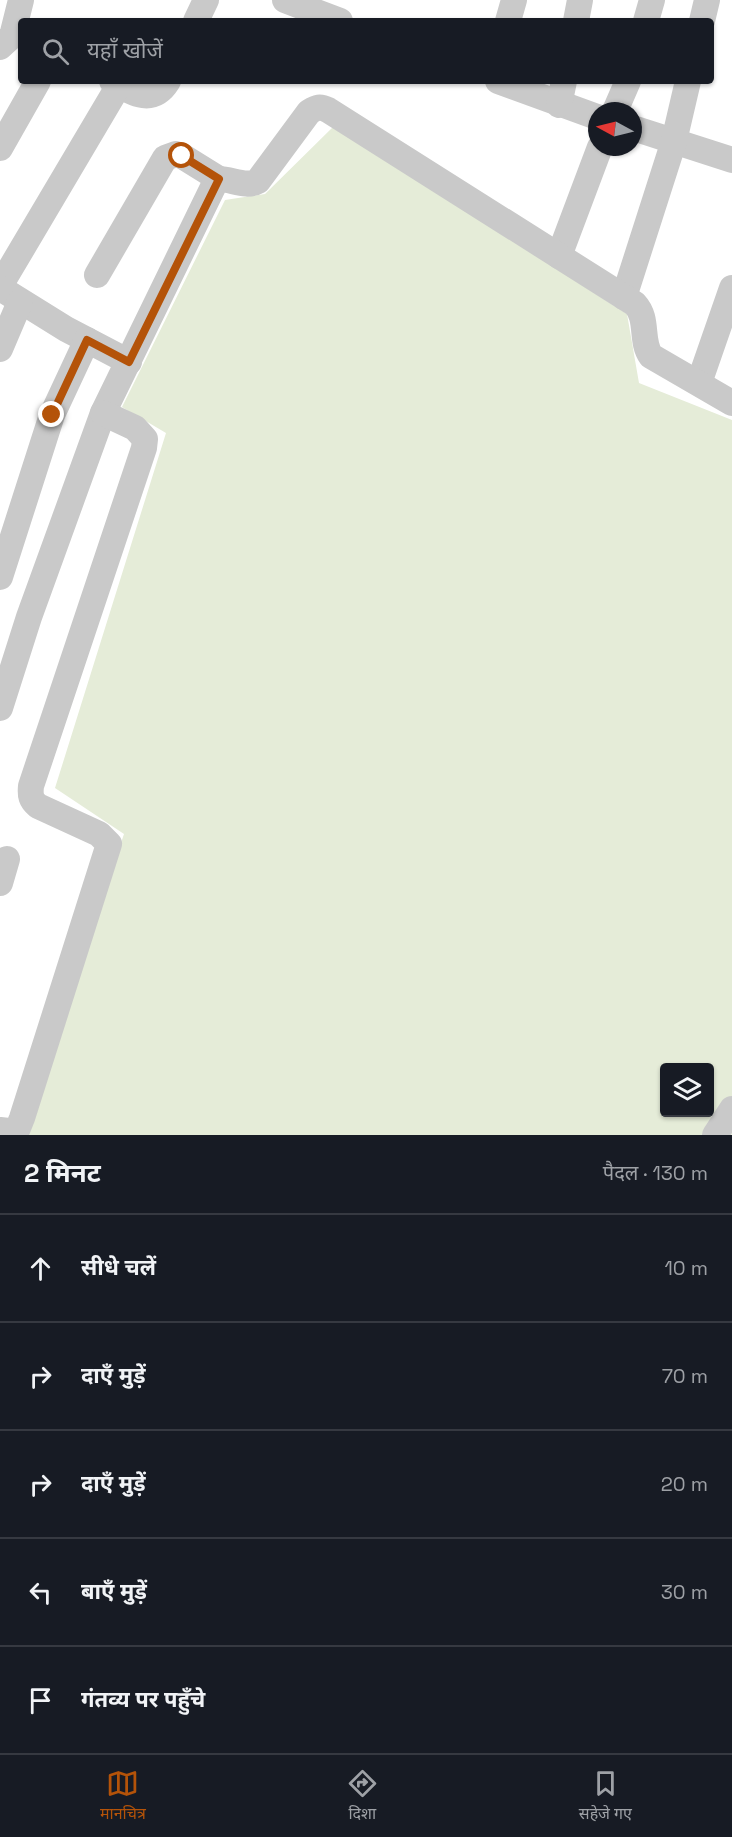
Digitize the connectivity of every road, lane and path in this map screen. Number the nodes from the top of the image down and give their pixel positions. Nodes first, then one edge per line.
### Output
1 (21, 0) edge
2 (206, 0) edge
3 (285, 0) edge
4 (514, 0) edge
5 (580, 0) edge
6 (652, 0) edge
7 (707, 0) edge
8 (197, 18) edge
9 (332, 18) edge
10 (509, 18) edge
11 (577, 18) edge
12 (647, 18) edge
13 (703, 18) edge
14 (0, 47) edge
15 (36, 84) edge
16 (115, 84) edge
17 (118, 84) edge
18 (166, 84) edge
19 (514, 84) edge
20 (627, 84) edge
21 (687, 84) edge
22 (561, 93) edge
23 (619, 102) edge
24 (588, 111) edge
25 (642, 131) edge
26 (674, 141) junction
27 (0, 148) edge
28 (597, 156) edge
29 (732, 160) edge
30 (219, 179) junction
31 (559, 256) junction
32 (97, 275) dead end
33 (732, 288) edge
34 (7, 292) edge
35 (624, 297) junction
36 (87, 340) junction
37 (0, 349) edge
38 (129, 362) junction
39 (699, 383) junction
40 (732, 403) edge
41 (103, 413) junction
42 (0, 577) edge
43 (0, 708) edge
44 (7, 859) dead end
45 (0, 883) edge
46 (732, 1109) edge
47 (0, 1130) edge
48 (715, 1135) edge

1 - 14 street
2 - 8 street
3 - 9 street
4 - 10 street
5 - 11 street
6 - 12 street
7 - 13 street
15 - 27 street
16 - 34 street
17 - 18 street
19 - 22 street
20 - 23 street
21 - 26 street
22 - 24 street
25 - 26 street
26 - 29 street
26 - 35 street
28 - 31 street
30 - 31 street
30 - 32 street
30 - 38 street
31 - 35 street
33 - 39 street
34 - 36 street
34 - 37 street
35 - 39 street
36 - 38 street
36 - 42 street
38 - 41 street
39 - 40 street
41 - 43 street
41 - 47 street
44 - 45 street
46 - 48 street

